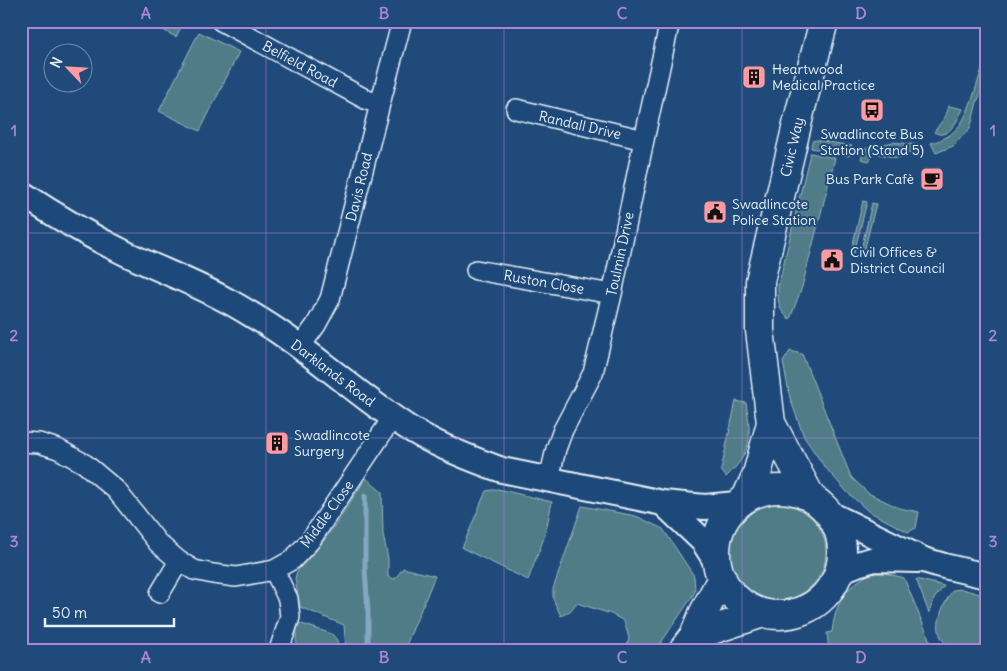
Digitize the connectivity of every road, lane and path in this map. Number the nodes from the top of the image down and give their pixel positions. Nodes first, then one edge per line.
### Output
1 (221, 21) edge
2 (402, 21) edge
3 (670, 21) edge
4 (824, 21) edge
5 (380, 104) junction
6 (516, 110) dead end
7 (644, 140) junction
8 (21, 193) edge
9 (476, 270) dead end
10 (612, 294) junction
11 (300, 346) junction
12 (393, 417) junction
13 (771, 422) junction
14 (21, 442) edge
15 (549, 479) junction
16 (741, 501) junction
17 (663, 503) junction
18 (821, 507) junction
19 (924, 560) junction
20 (179, 561) junction
21 (274, 570) junction
22 (719, 571) junction
23 (838, 572) junction
24 (986, 576) edge
25 (160, 593) dead end
26 (763, 613) junction
27 (689, 643) edge
28 (280, 650) edge

1 - 5 street, Belfield Road
2 - 5 street, Davis Road
3 - 7 street, Toulmin Drive
4 - 13 main road, Civic Way
5 - 11 street, Davis Road
6 - 7 street, Randall Drive
7 - 10 street, Toulmin Drive
8 - 11 street, Darklands Road
9 - 10 street, Ruston Close
10 - 15 street, Toulmin Drive
11 - 12 street, Darklands Road
12 - 15 street, Darklands Road
12 - 21 street, Middle Close
13 - 16 main road, Civic Way
13 - 18 main road, Civic Way
14 - 20 street, Middle Close
15 - 17 street, Darklands Road
16 - 17 street, Darklands Road
16 - 18 main road
16 - 22 main road
17 - 22 street
18 - 19 street
18 - 23 main road
19 - 23 street
19 - 24 street
20 - 21 street, Middle Close
20 - 25 street
21 - 28 street
22 - 26 main road
22 - 27 main road
23 - 26 main road
26 - 27 main road

